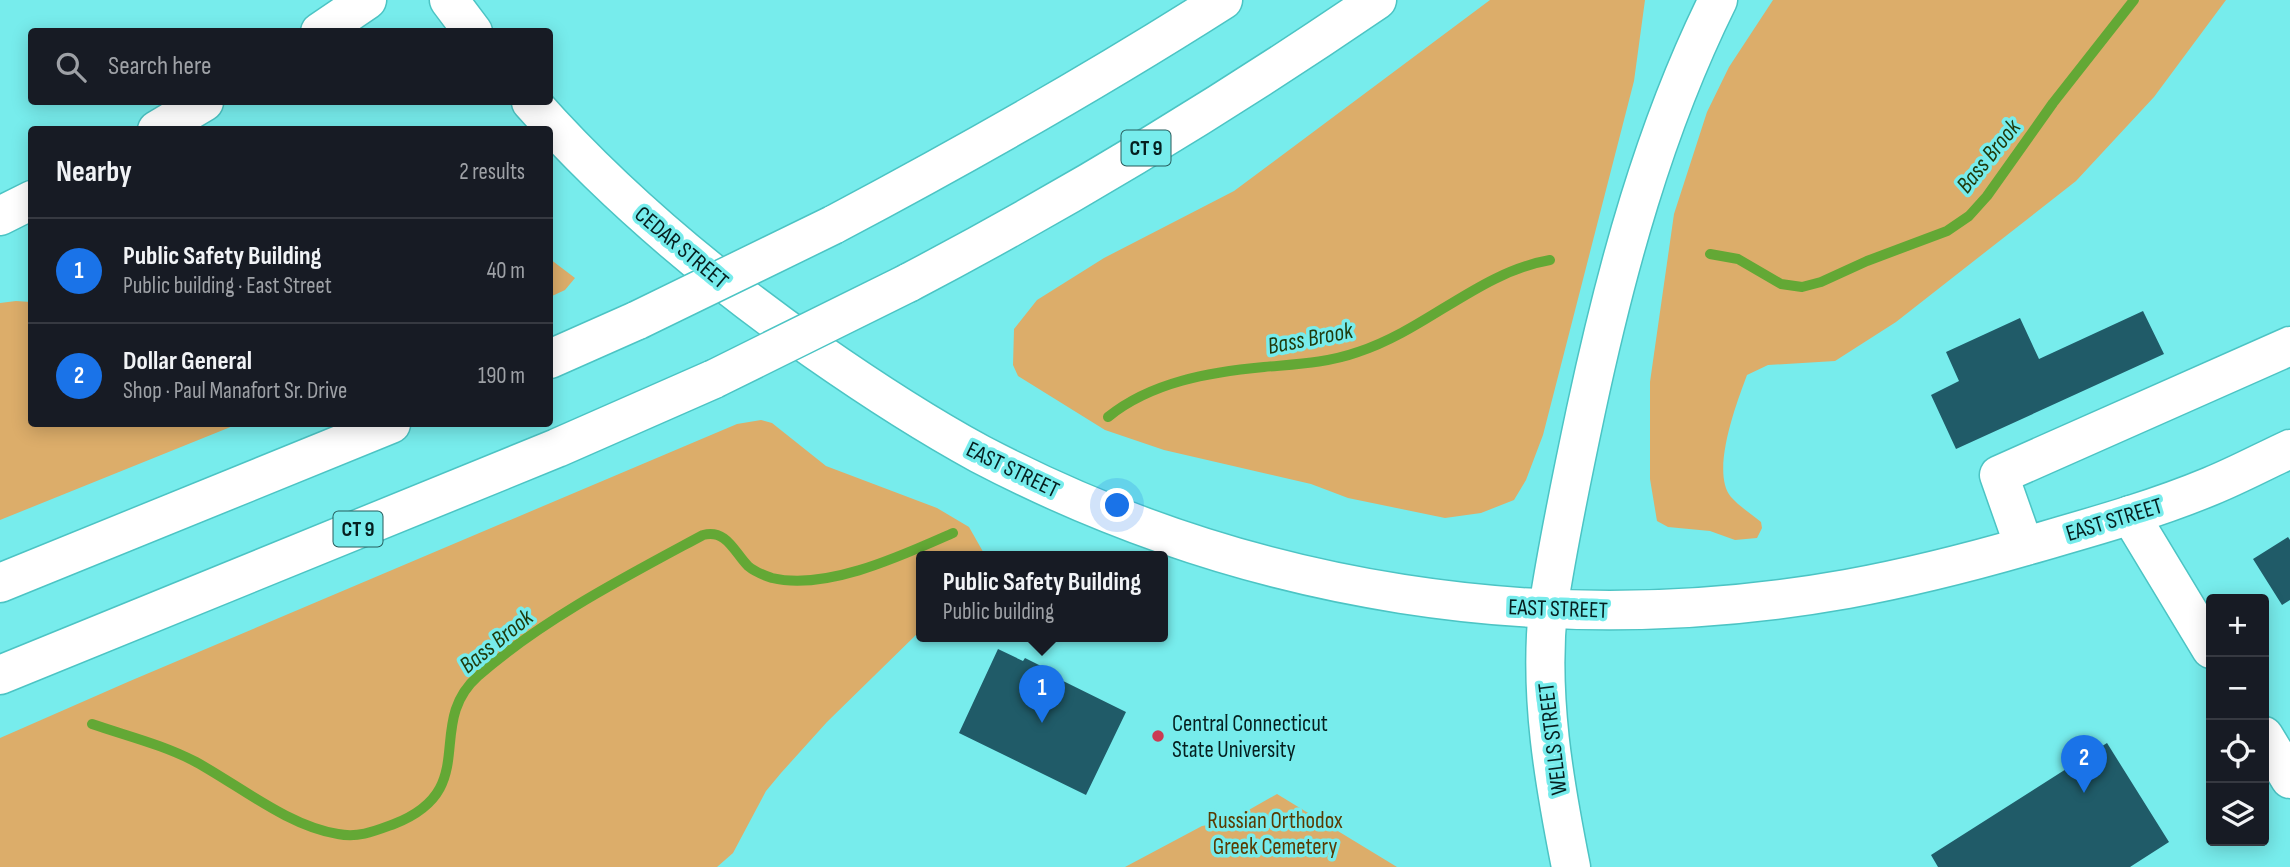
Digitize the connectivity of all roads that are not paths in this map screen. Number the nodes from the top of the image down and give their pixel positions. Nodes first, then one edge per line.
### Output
1 (367, 0) edge
2 (449, 0) edge
3 (1223, 0) edge
4 (1377, 0) edge
5 (1718, 0) edge
6 (326, 28) edge
7 (470, 28) edge
8 (199, 105) edge
9 (534, 105) edge
10 (164, 126) edge
11 (28, 202) edge
12 (0, 216) edge
13 (2290, 346) edge
14 (553, 358) edge
15 (849, 373) joint
16 (384, 427) edge
17 (2290, 449) edge
18 (2130, 515) junction
19 (2024, 546) junction
20 (0, 583) edge
21 (1548, 610) junction
22 (2206, 641) edge
23 (0, 676) edge
24 (2269, 744) edge
25 (2290, 779) edge
26 (1571, 867) edge

1 - 6 main road
2 - 7 main road
3 - 14 main road, bridge
4 - 23 main road, CT 9, bridge
5 - 21 main road, WELLS STREET
8 - 10 main road
9 - 15 main road, CEDAR STREET
11 - 12 main road
13 - 19 main road
15 - 21 main road, EAST STREET
16 - 20 main road
17 - 18 main road, EAST STREET
18 - 19 main road, EAST STREET
18 - 22 main road
19 - 21 main road, EAST STREET
21 - 26 main road, WELLS STREET
24 - 25 main road

